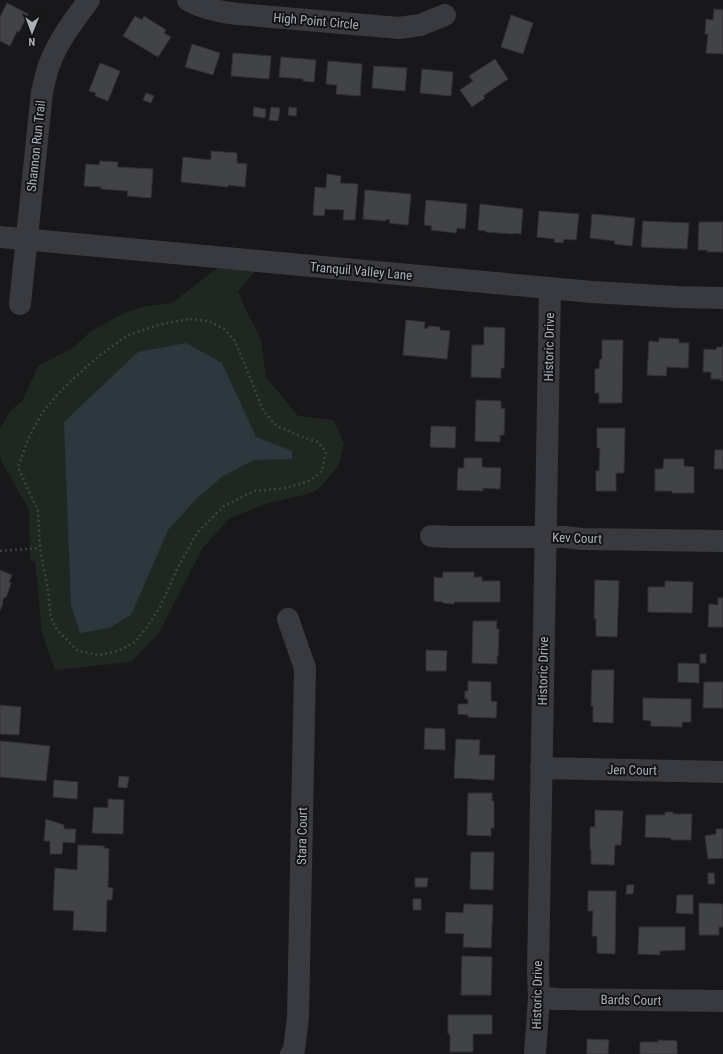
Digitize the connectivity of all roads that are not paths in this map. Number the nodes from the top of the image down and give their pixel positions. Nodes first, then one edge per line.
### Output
1 (89, 0) edge
2 (188, 0) edge
3 (445, 15) dead end
4 (0, 237) edge
5 (26, 240) junction
6 (550, 288) junction
7 (723, 298) edge
8 (20, 304) dead end
9 (431, 536) dead end
10 (546, 537) junction
11 (723, 541) edge
12 (288, 619) dead end
13 (541, 768) junction
14 (723, 772) edge
15 (539, 997) junction
16 (723, 1002) edge
17 (291, 1054) edge
18 (535, 1054) edge

1 - 5 street, Shannon Run Trail
2 - 3 street, High Point Circle
4 - 5 street, Tranquil Valley Lane
5 - 6 street, Tranquil Valley Lane
5 - 8 street, Shannon Run Trail
6 - 7 street, Tranquil Valley Lane
6 - 10 street, Historic Drive
9 - 10 street, Kev Court
10 - 11 street, Kev Court
10 - 13 street, Historic Drive
12 - 17 street, Stara Court
13 - 14 street, Jen Court
13 - 15 street, Historic Drive
15 - 16 street, Bards Court
15 - 18 street, Historic Drive

